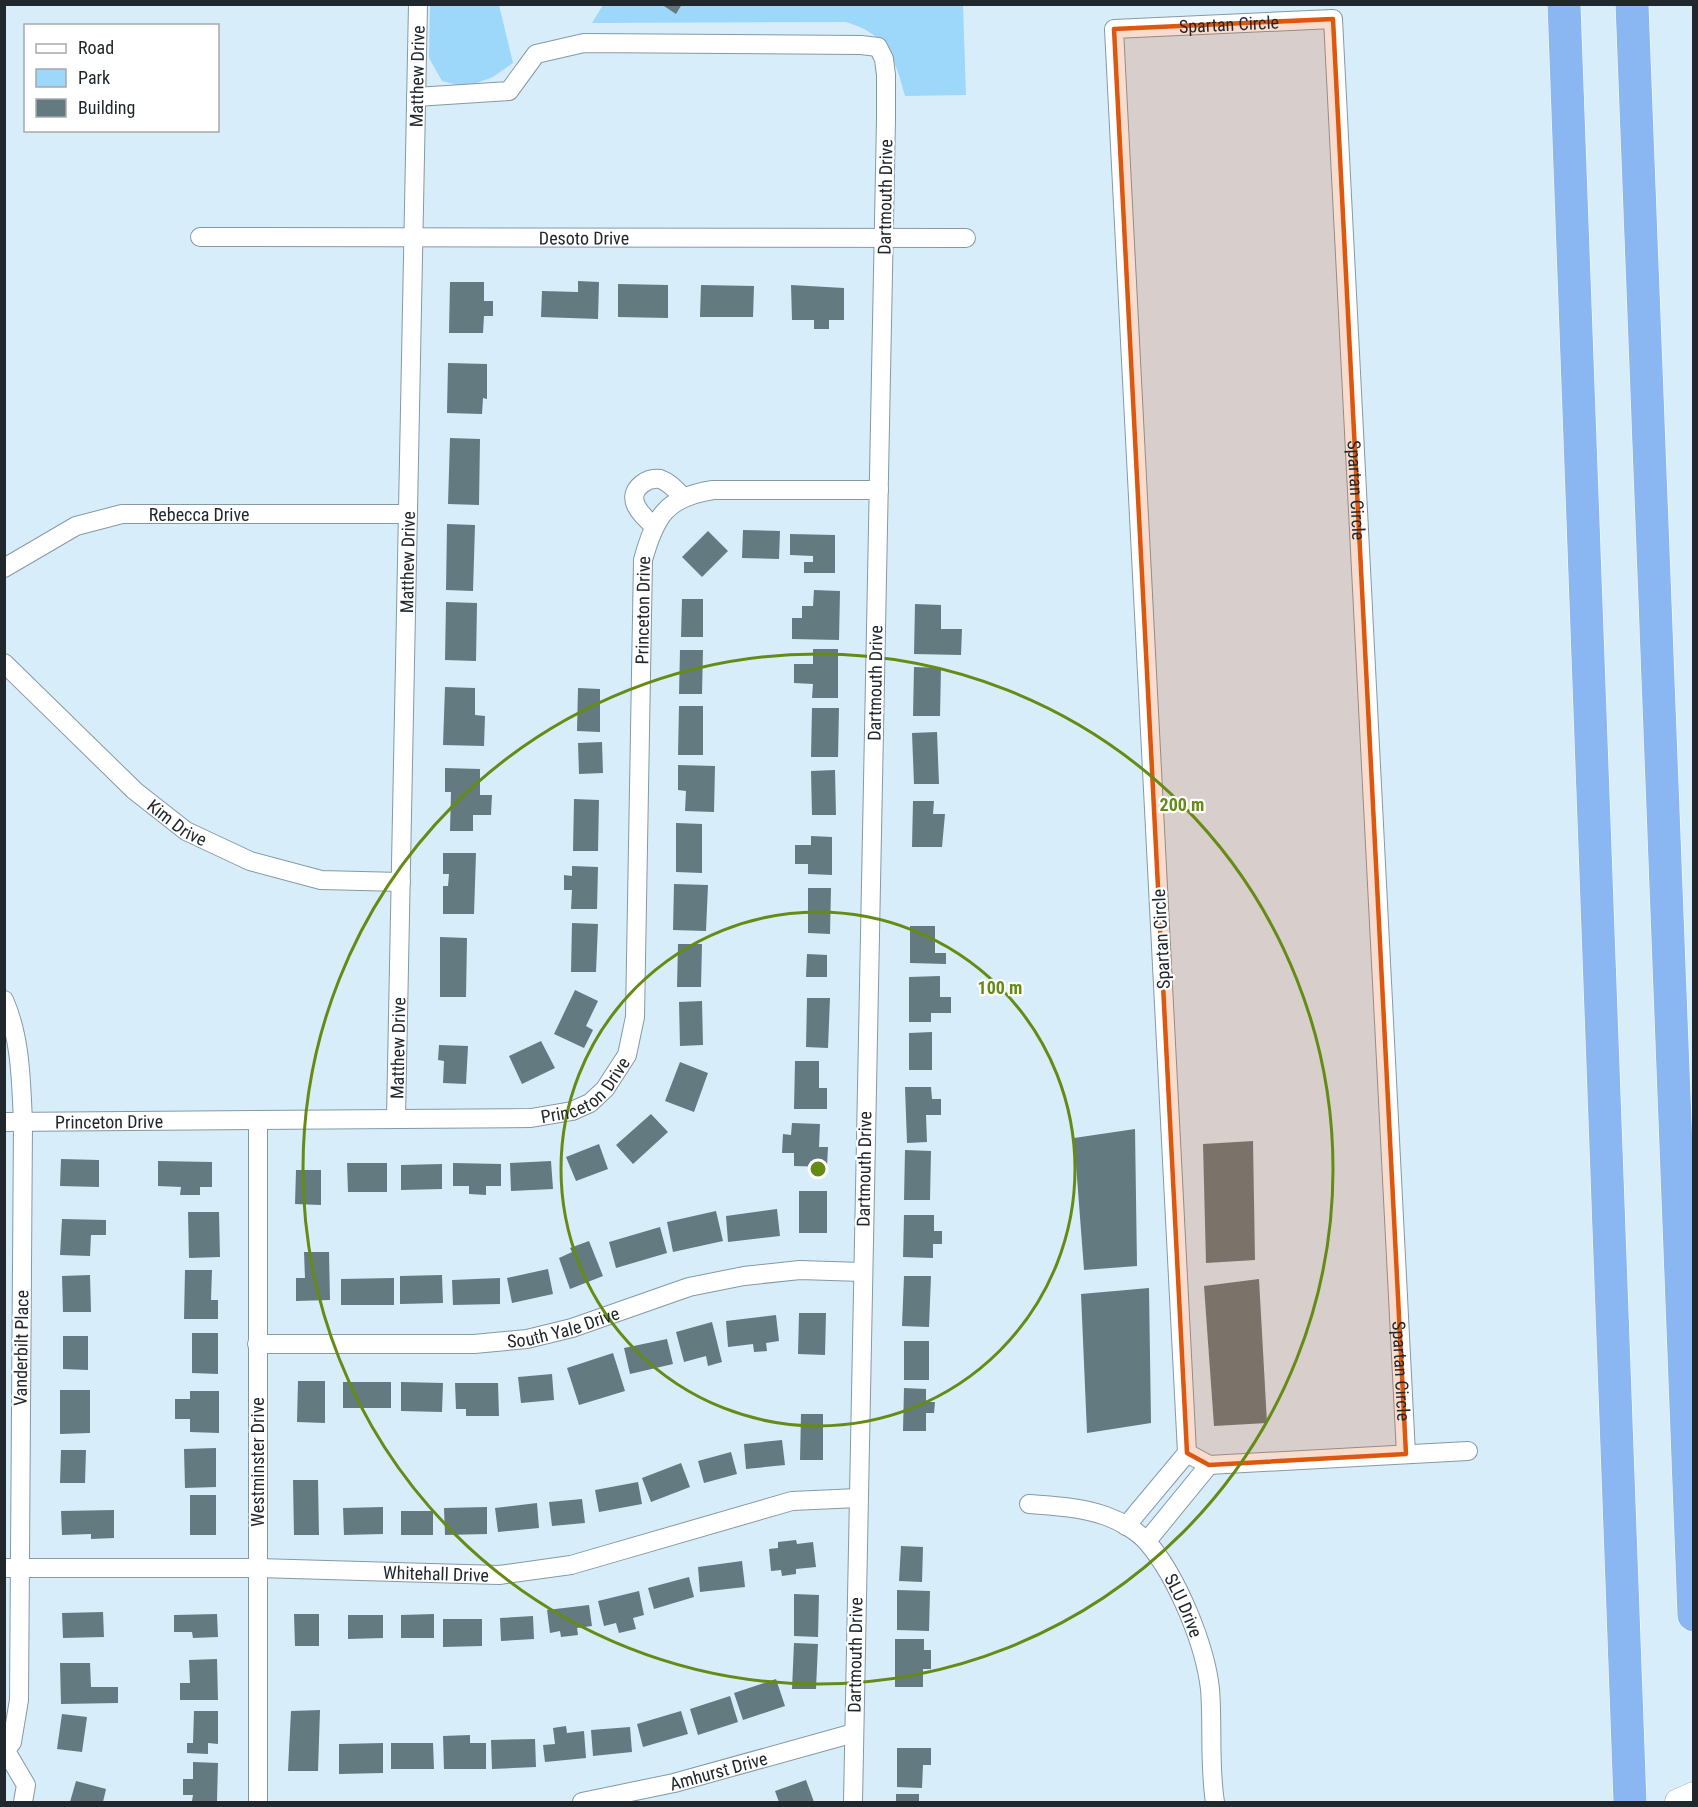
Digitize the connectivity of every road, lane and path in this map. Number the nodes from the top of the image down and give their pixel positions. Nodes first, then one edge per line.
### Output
1 (418, 4) edge
2 (1564, 4) edge
3 (1632, 4) edge
4 (416, 97) junction
5 (200, 237) dead end
6 (413, 237) junction
7 (966, 238) dead end
8 (884, 239) junction
9 (879, 490) junction
10 (683, 497) junction
11 (408, 514) junction
12 (654, 526) junction
13 (4, 568) edge
14 (4, 663) edge
15 (400, 882) junction
16 (4, 1000) edge
17 (396, 1118) junction
18 (258, 1121) junction
19 (4, 1122) edge
20 (23, 1122) junction
21 (862, 1272) junction
22 (257, 1344) junction
23 (13, 1345) edge
24 (1468, 1451) dead end
25 (1187, 1453) junction
26 (1406, 1454) junction
27 (1209, 1465) junction
28 (858, 1498) junction
29 (1029, 1504) dead end
30 (1126, 1526) junction
31 (1147, 1541) junction
32 (11, 1568) edge
33 (258, 1568) junction
34 (1694, 1615) edge
35 (854, 1733) junction
36 (5, 1752) edge
37 (1694, 1795) edge
38 (23, 1803) edge
39 (258, 1803) edge
40 (582, 1803) edge
41 (853, 1803) edge
42 (1215, 1803) edge
43 (1630, 1803) edge
44 (1678, 1803) edge

1 - 4 street, Matthew Drive
2 - 43 highway
3 - 34 highway
4 - 6 street, Matthew Drive
4 - 8 street, Dartmouth Drive
5 - 6 street, Desoto Drive
6 - 8 street, Desoto Drive
6 - 11 street, Matthew Drive
7 - 8 street, Desoto Drive
8 - 9 street, Dartmouth Drive
9 - 10 street, Princeton Drive
9 - 21 street, Dartmouth Drive
10 - 12 street, Princeton Drive
10 - 12 street
11 - 13 street, Rebecca Drive
11 - 15 street, Matthew Drive
12 - 17 street, Princeton Drive
14 - 15 street, Kim Drive
15 - 17 street, Matthew Drive
16 - 20 street, Vanderbilt Place
17 - 18 street, Princeton Drive
18 - 20 street, Princeton Drive
18 - 22 street, Westminster Drive
19 - 20 street, Princeton Drive
20 - 23 street, Vanderbilt Place
21 - 22 street, South Yale Drive
21 - 28 street, Dartmouth Drive
22 - 33 street, Westminster Drive
23 - 32 street, Vanderbilt Place
24 - 26 street
25 - 26 street, Spartan Circle
25 - 27 street
25 - 30 street
26 - 27 street
27 - 31 street
28 - 33 street, Whitehall Drive
28 - 35 street, Dartmouth Drive
29 - 30 street, SLU Drive
30 - 31 street, SLU Drive
31 - 42 street, SLU Drive
32 - 33 street, Whitehall Drive
32 - 36 street, Vanderbilt Place
33 - 39 street, Westminster Drive
35 - 40 street, Amhurst Drive
35 - 41 street, Dartmouth Drive
36 - 38 street, Vanderbilt Place
37 - 44 main road

